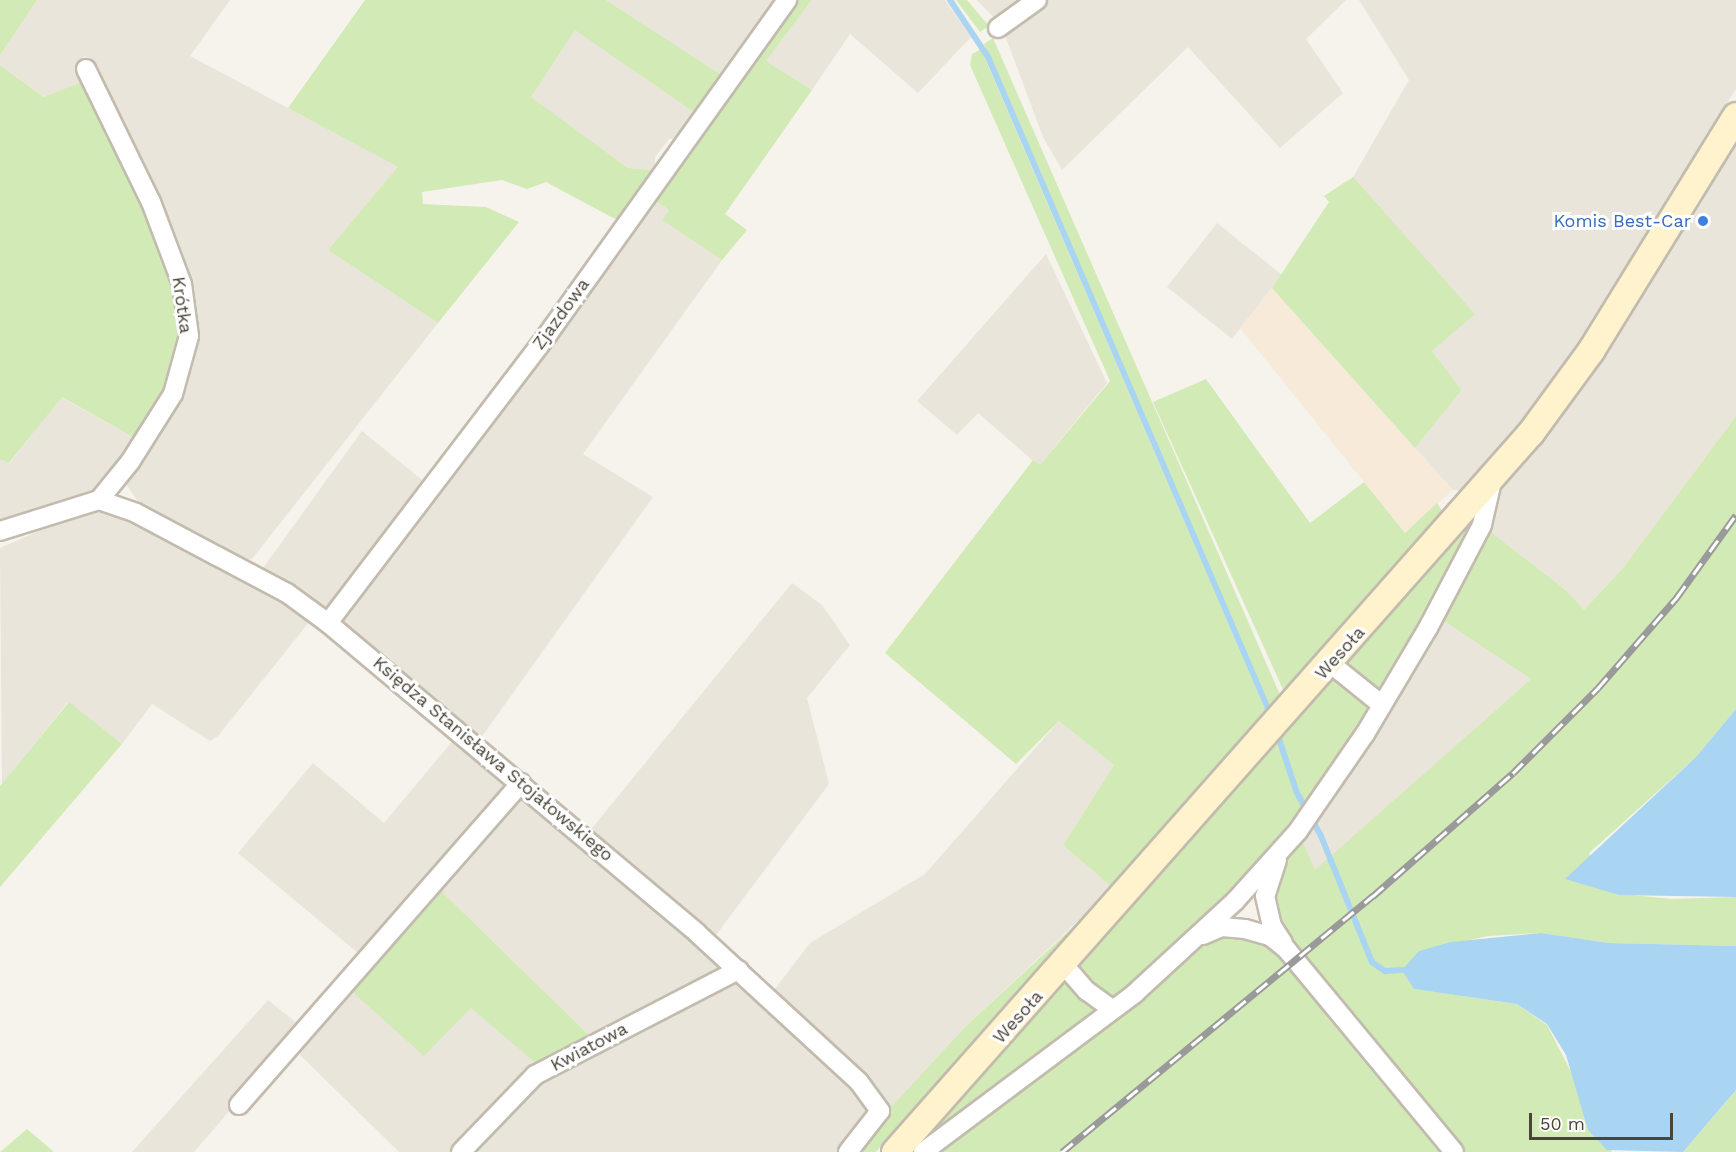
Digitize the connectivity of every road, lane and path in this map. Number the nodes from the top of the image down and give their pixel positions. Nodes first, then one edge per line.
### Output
1 (787, 0) edge
2 (1037, 0) edge
3 (998, 28) dead end
4 (86, 69) dead end
5 (1736, 117) edge
6 (1492, 481) junction
7 (99, 500) junction
8 (0, 531) edge
9 (328, 623) junction
10 (1331, 663) junction
11 (1382, 705) junction
12 (521, 783) junction
13 (1284, 847) junction
14 (1194, 939) junction
15 (1287, 950) junction
16 (1064, 965) junction
17 (738, 970) junction
18 (1113, 1010) junction
19 (239, 1105) dead end
20 (461, 1152) edge
21 (848, 1152) edge
22 (895, 1152) edge
23 (923, 1152) edge
24 (1454, 1152) edge

1 - 9 street, Zjazdowa
2 - 3 street
4 - 7 street, Krótka
5 - 6 main road, Wesoła
6 - 10 main road, Wesoła
6 - 11 street
7 - 8 street
7 - 9 street, Księdza Stanisława Stojałowskiego
9 - 12 street, Księdza Stanisława Stojałowskiego
10 - 11 street
10 - 16 main road, Wesoła
11 - 13 street
12 - 17 street, Księdza Stanisława Stojałowskiego
12 - 19 street
13 - 14 street
13 - 15 street
14 - 15 street
14 - 18 street
15 - 24 street
16 - 18 street
16 - 22 main road, Wesoła
17 - 20 street, Kwiatowa
17 - 21 street, Księdza Stanisława Stojałowskiego
18 - 23 street

